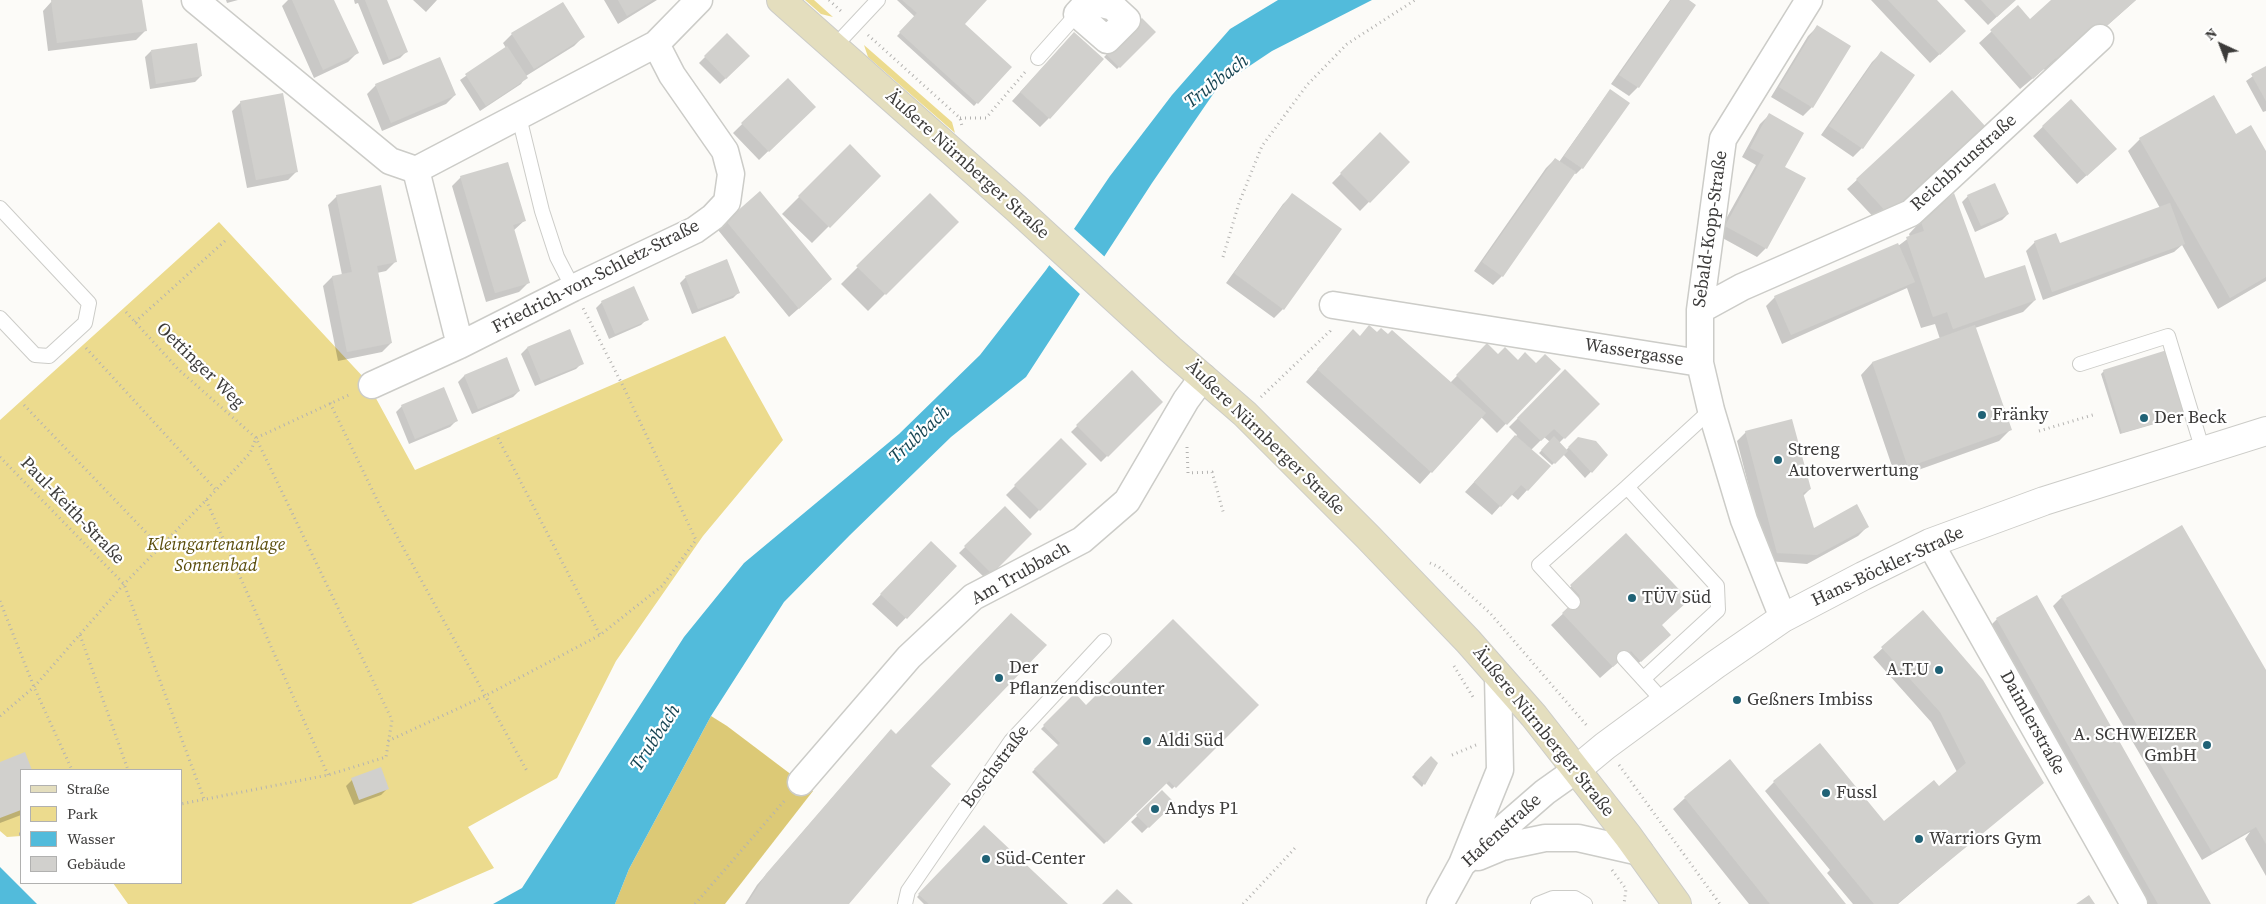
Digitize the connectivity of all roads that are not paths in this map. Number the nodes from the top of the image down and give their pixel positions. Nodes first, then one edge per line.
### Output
1 (195, 0) edge
2 (699, 0) edge
3 (781, 0) edge
4 (878, 0) edge
5 (1809, 0) edge
6 (1083, 5) edge
7 (2100, 38) dead end
8 (656, 44) junction
9 (834, 47) junction
10 (1038, 58) road end
11 (519, 117) junction
12 (416, 170) junction
13 (0, 208) edge
14 (573, 288) junction
15 (1333, 305) road end
16 (1700, 310) junction
17 (0, 318) edge
18 (460, 345) junction
19 (1700, 363) junction
20 (2080, 364) dead end
21 (1203, 377) junction
22 (372, 385) road end
23 (1711, 410) junction
24 (2266, 431) edge
25 (2204, 451) junction
26 (1627, 487) junction
27 (1930, 543) junction
28 (1573, 602) dead end
29 (1784, 618) junction
30 (1104, 641) dead end
31 (1624, 658) dead end
32 (1498, 675) junction
33 (1643, 679) junction
34 (1665, 703) junction
35 (1576, 770) junction
36 (801, 782) road end
37 (1640, 852) junction
38 (1462, 864) junction
39 (1555, 901) edge
40 (905, 904) edge
41 (1440, 904) edge
42 (1538, 904) edge
43 (1585, 904) edge
44 (1677, 904) edge
45 (2134, 904) edge

1 - 12 street
2 - 8 street
3 - 9 main road, Äußere Nürnberger Straße
4 - 9 lane
5 - 16 street, Sebald-Kopp-Straße
6 - 10 lane
7 - 16 street, Reichbrunstraße
8 - 11 street
8 - 14 street, Friedrich-von-Schletz-Straße
9 - 21 main road, Äußere Nürnberger Straße
11 - 12 street
11 - 14 lane
12 - 18 street
13 - 17 lane
14 - 18 street, Friedrich-von-Schletz-Straße
15 - 19 street, Wassergasse
16 - 19 street, Sebald-Kopp-Straße
18 - 22 street, Friedrich-von-Schletz-Straße
19 - 23 street, Wassergasse
20 - 25 lane
21 - 32 main road, Äußere Nürnberger Straße
21 - 36 street, Am Trubbach
23 - 26 lane
23 - 29 street, Wassergasse
24 - 25 street, Hans-Böckler-Straße
25 - 27 street, Hans-Böckler-Straße
26 - 28 lane
26 - 33 lane
27 - 29 street, Hans-Böckler-Straße
27 - 45 street, Daimlerstraße
29 - 34 street, Hans-Böckler-Straße
30 - 40 lane, Boschstraße
31 - 33 lane
32 - 35 main road, Äußere Nürnberger Straße
32 - 38 street
33 - 34 lane
34 - 35 street, Hans-Böckler-Straße
35 - 37 main road, Äußere Nürnberger Straße
35 - 38 street, Hafenstraße
37 - 38 street
37 - 44 main road, Äußere Nürnberger Straße
38 - 41 street, Hafenstraße
39 - 42 lane
39 - 43 lane

